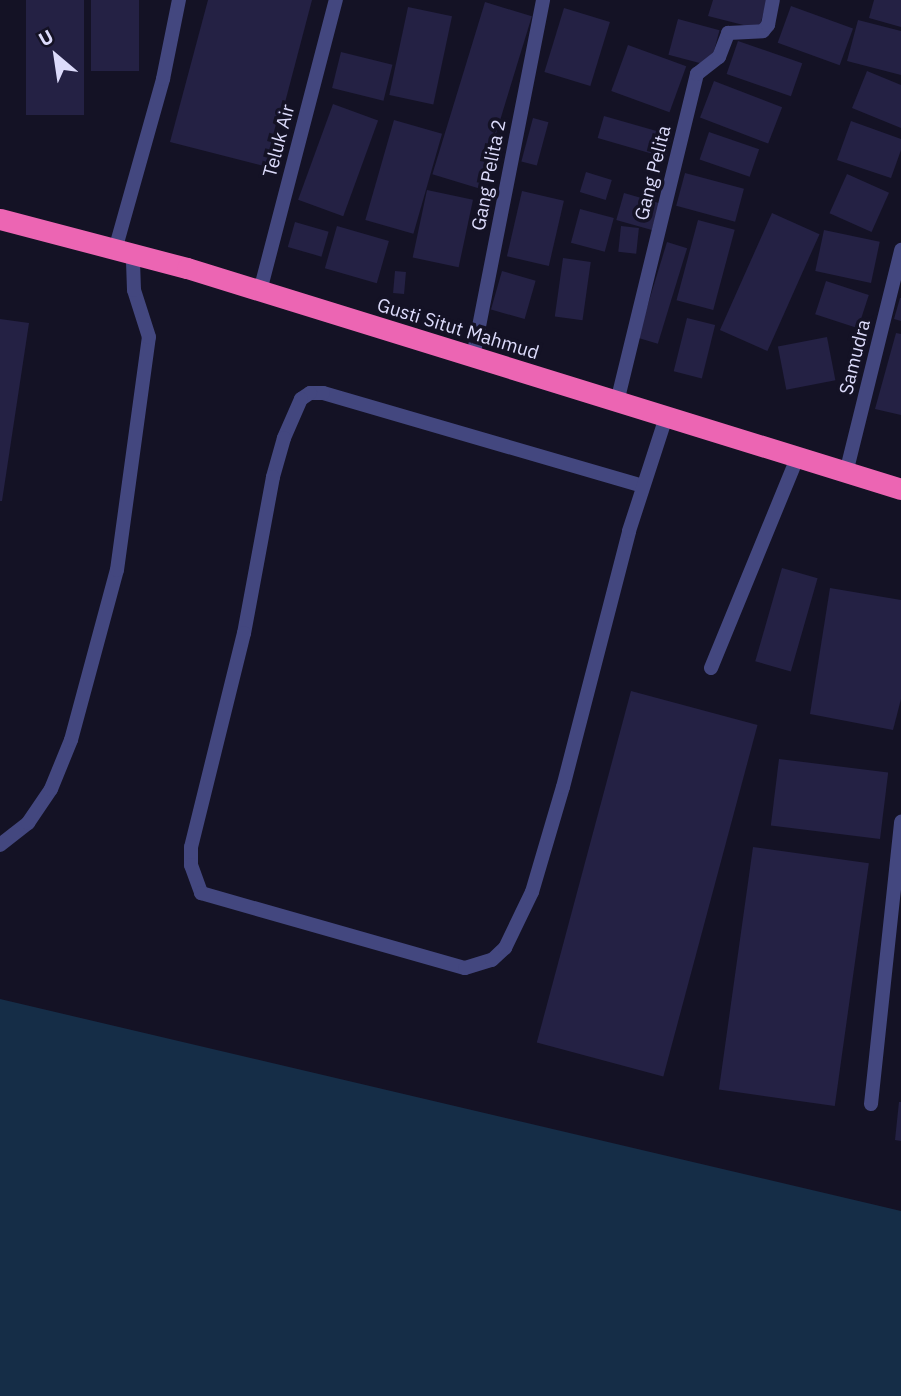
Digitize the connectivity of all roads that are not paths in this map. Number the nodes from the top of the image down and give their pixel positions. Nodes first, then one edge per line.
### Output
1 (179, 0) edge
2 (336, 0) edge
3 (543, 0) edge
4 (773, 0) edge
5 (0, 219) edge
6 (901, 250) edge
7 (124, 252) junction
8 (260, 291) junction
9 (474, 357) junction
10 (617, 402) junction
11 (666, 417) junction
12 (797, 458) junction
13 (846, 473) junction
14 (643, 486) junction
15 (901, 489) edge
16 (711, 668) dead end
17 (901, 822) edge
18 (0, 845) edge
19 (871, 1104) dead end

1 - 7 street
2 - 8 street, Teluk Air
3 - 9 street, Gang Pelita 2
4 - 10 street, Gang Pelita
5 - 7 highway, Gusti Situt Mahmud
6 - 13 street, Samudra
7 - 8 highway, Gusti Situt Mahmud
7 - 18 street
8 - 9 highway, Gusti Situt Mahmud
9 - 10 highway, Gusti Situt Mahmud
10 - 11 highway, Gusti Situt Mahmud
11 - 12 highway, Gusti Situt Mahmud
11 - 14 street
12 - 13 highway, Gusti Situt Mahmud
12 - 16 street
13 - 15 highway, Gusti Situt Mahmud
14 - 14 street
17 - 19 street

